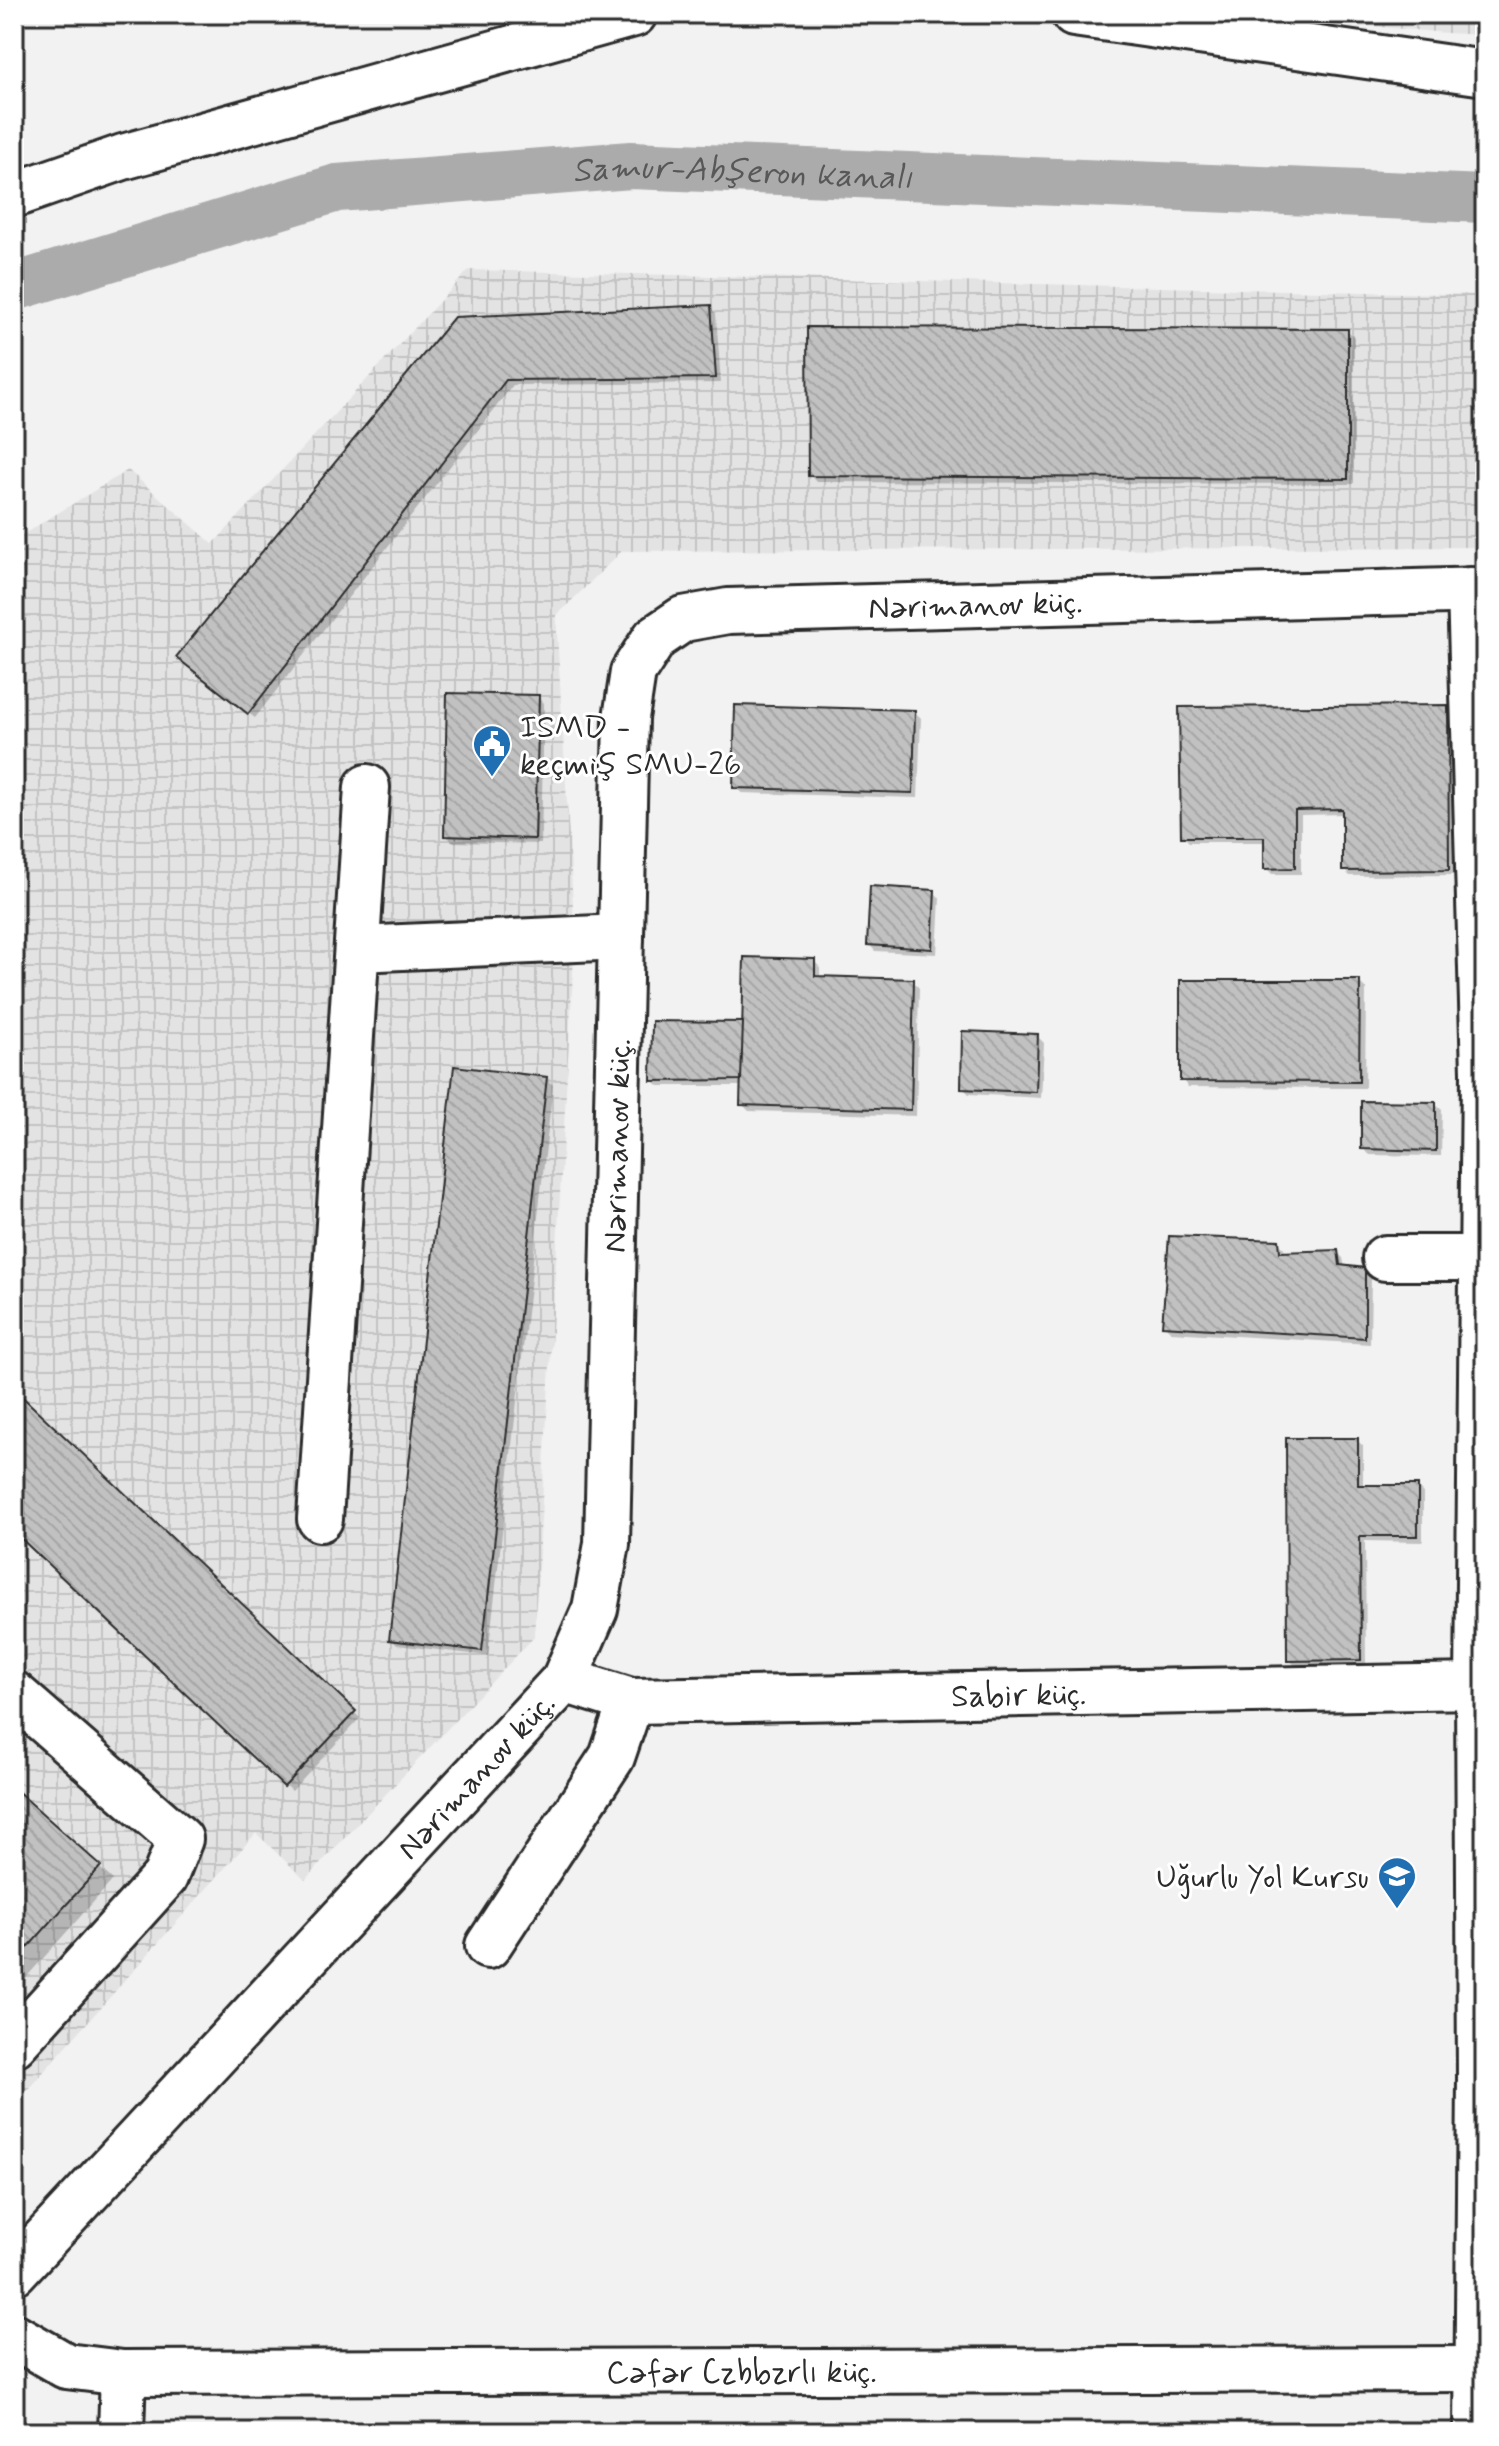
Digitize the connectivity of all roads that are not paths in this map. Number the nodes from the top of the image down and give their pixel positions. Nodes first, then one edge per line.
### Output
1 (634, 14) edge
2 (1074, 14) edge
3 (1485, 73) edge
4 (14, 195) edge
5 (1478, 590) edge
6 (367, 787) dead end
7 (621, 937) junction
8 (358, 949) junction
9 (1485, 1072) edge
10 (1385, 1258) dead end
11 (1483, 1258) edge
12 (1484, 1306) edge
13 (320, 1519) dead end
14 (564, 1680) junction
15 (1478, 1686) junction
16 (14, 1694) edge
17 (631, 1701) junction
18 (488, 1946) dead end
19 (14, 2044) edge
20 (1483, 2077) edge
21 (14, 2272) edge
22 (14, 2336) edge
23 (1478, 2369) junction
24 (123, 2373) junction
25 (121, 2432) edge
26 (1477, 2432) edge

1 - 4 street
2 - 3 street
5 - 7 street, Nərimanov küç.
5 - 9 street
6 - 8 street
7 - 8 street
7 - 14 street, Nərimanov küç.
8 - 13 street
9 - 11 street
10 - 11 street
11 - 12 street
12 - 15 street
14 - 17 street, Sabir küç.
14 - 21 street, Nərimanov küç.
15 - 17 street, Sabir küç.
15 - 20 street
16 - 19 street
17 - 18 street
20 - 23 street
22 - 24 street, Cəfər Czbbzrlı küç.
23 - 24 street, Cəfər Czbbzrlı küç.
23 - 26 street
24 - 25 street

